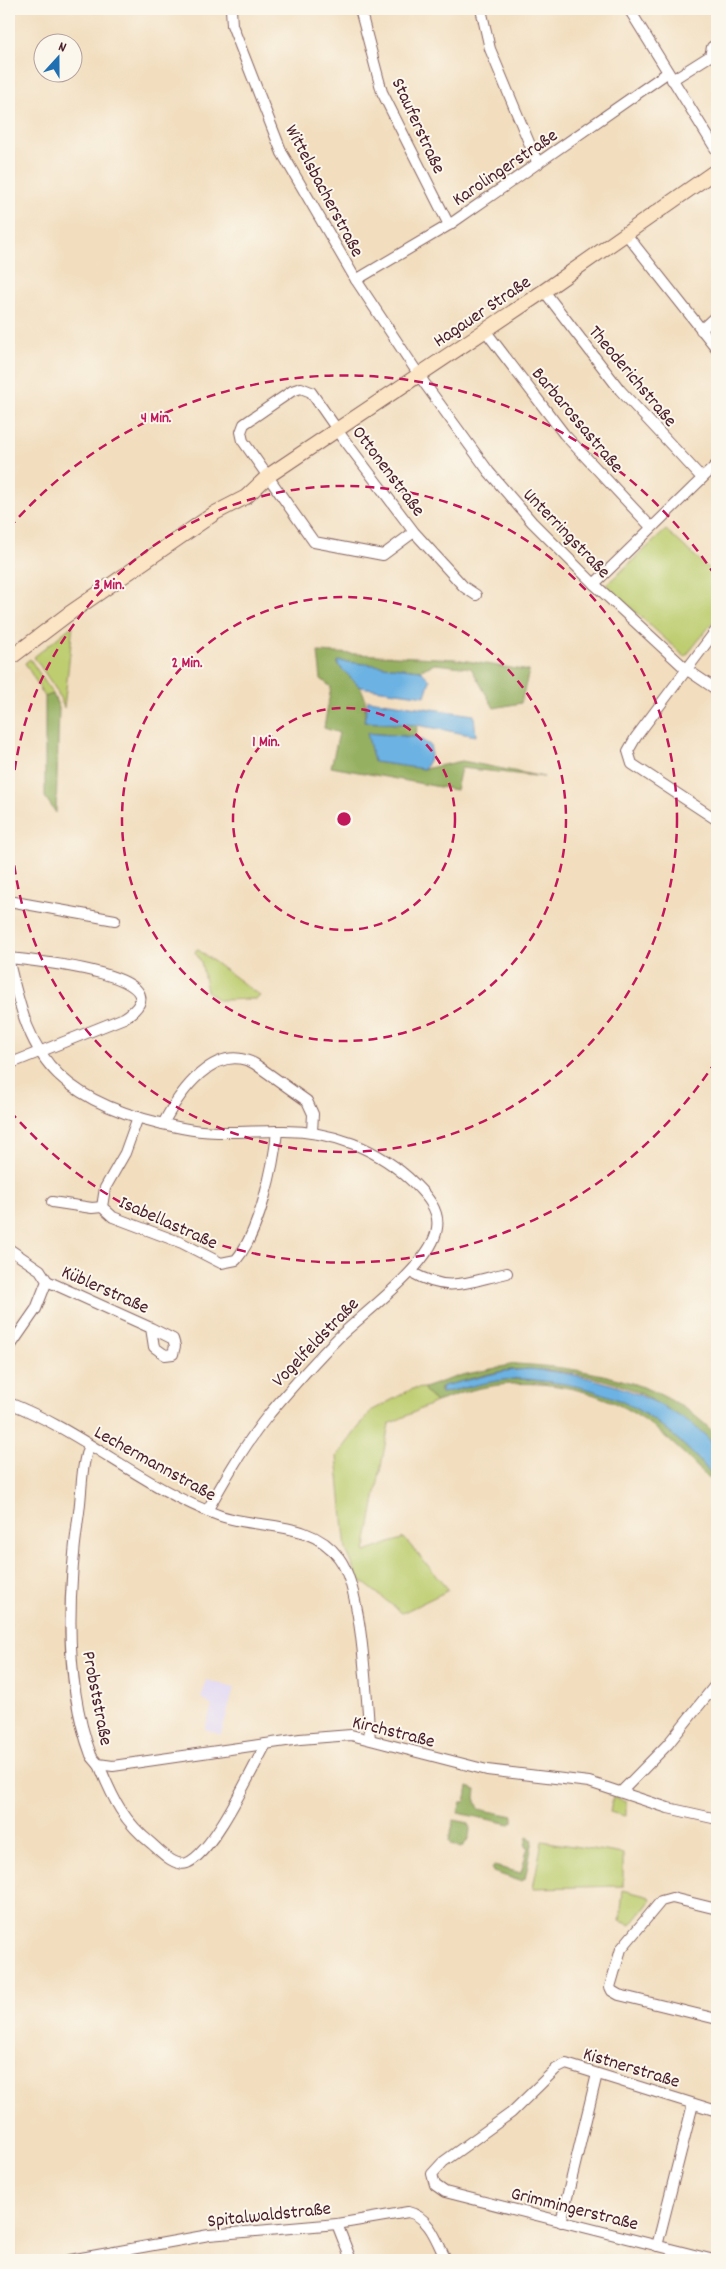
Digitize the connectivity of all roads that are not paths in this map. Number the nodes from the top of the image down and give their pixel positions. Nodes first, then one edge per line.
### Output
1 (231, 9) edge
2 (360, 9) edge
3 (482, 9) edge
4 (629, 9) edge
5 (717, 44) edge
6 (714, 56) edge
7 (669, 77) junction
8 (717, 151) edge
9 (538, 164) junction
10 (717, 170) edge
11 (449, 224) junction
12 (626, 234) junction
13 (356, 280) junction
14 (544, 291) junction
15 (717, 315) edge
16 (484, 330) junction
17 (701, 330) junction
18 (717, 349) edge
19 (418, 374) junction
20 (338, 429) junction
21 (717, 464) edge
22 (266, 478) junction
23 (702, 478) junction
24 (651, 527) junction
25 (414, 532) junction
26 (594, 584) junction
27 (476, 595) dead end
28 (717, 629) edge
29 (9, 658) edge
30 (686, 670) junction
31 (717, 690) edge
32 (717, 820) edge
33 (9, 901) edge
34 (114, 920) dead end
35 (9, 958) edge
36 (9, 962) edge
37 (39, 1052) junction
38 (9, 1064) edge
39 (138, 1117) junction
40 (163, 1124) junction
41 (277, 1130) junction
42 (312, 1132) junction
43 (52, 1202) dead end
44 (102, 1207) junction
45 (9, 1249) edge
46 (411, 1272) junction
47 (507, 1273) dead end
48 (47, 1281) junction
49 (151, 1328) dead end
50 (9, 1348) edge
51 (9, 1403) edge
52 (89, 1445) junction
53 (207, 1511) junction
54 (717, 1683) edge
55 (370, 1739) junction
56 (266, 1744) junction
57 (98, 1764) junction
58 (621, 1792) junction
59 (717, 1819) edge
60 (717, 1909) edge
61 (717, 2019) edge
62 (597, 2074) junction
63 (693, 2104) junction
64 (717, 2111) edge
65 (432, 2180) joint
66 (560, 2222) junction
67 (337, 2224) junction
68 (657, 2246) junction
69 (108, 2256) edge
70 (70, 2260) edge
71 (351, 2260) edge
72 (446, 2260) edge
73 (714, 2260) edge

1 - 13 street, Wittelsbacherstraße
2 - 11 street, Stauferstraße
3 - 9 street
4 - 7 street
5 - 6 street
6 - 7 street, Karolingerstraße
7 - 8 street
7 - 9 street, Karolingerstraße
9 - 11 street, Karolingerstraße
10 - 12 street, Hagauer Straße
11 - 13 street, Karolingerstraße
12 - 14 street, Hagauer Straße
12 - 17 street
13 - 19 street, Wittelsbacherstraße
14 - 16 street, Hagauer Straße
14 - 23 street, Theoderichstraße
15 - 17 street
16 - 19 street, Hagauer Straße
16 - 24 street, Barbarossastraße
17 - 18 street
19 - 20 street, Hagauer Straße
19 - 26 street, Unterringstraße
20 - 22 street, Hagauer Straße
20 - 22 street, Ottonenstraße
20 - 25 street, Ottonenstraße
21 - 23 street
22 - 25 street, Ottonenstraße
22 - 29 street, Hagauer Straße
23 - 24 street
24 - 26 street
25 - 27 street, Ottonenstraße
26 - 30 street, Unterringstraße
28 - 30 street
30 - 31 street, Unterringstraße
30 - 32 street
33 - 34 street
35 - 37 street
36 - 37 street
37 - 38 street
37 - 39 street
39 - 40 street
39 - 44 street, Isabellastraße
40 - 41 street
40 - 42 street
41 - 42 street
41 - 44 street, Isabellastraße
42 - 46 street, Vogelfeldstraße
43 - 44 street, Isabellastraße
45 - 48 street
46 - 47 street
46 - 53 street, Vogelfeldstraße
48 - 49 street, Küblerstraße
48 - 50 street
51 - 52 street, Lechermannstraße
52 - 53 street, Lechermannstraße
52 - 57 street, Probststraße
53 - 55 street, Lechermannstraße
54 - 58 street
55 - 56 street, Kirchstraße
55 - 58 street, Kirchstraße
56 - 57 street, Kirchstraße
56 - 57 street, Probststraße
58 - 59 street, Kirchstraße
60 - 61 street
62 - 63 street, Kistnerstraße
62 - 65 street, Kistnerstraße
62 - 66 street
63 - 64 street, Kistnerstraße
63 - 68 street
65 - 66 street, Grimmingerstraße
66 - 68 street, Grimmingerstraße
67 - 69 street, Spitalwaldstraße
67 - 71 street
67 - 72 street, Spitalwaldstraße
68 - 73 street, Grimmingerstraße
69 - 70 street, Spitalwaldstraße

